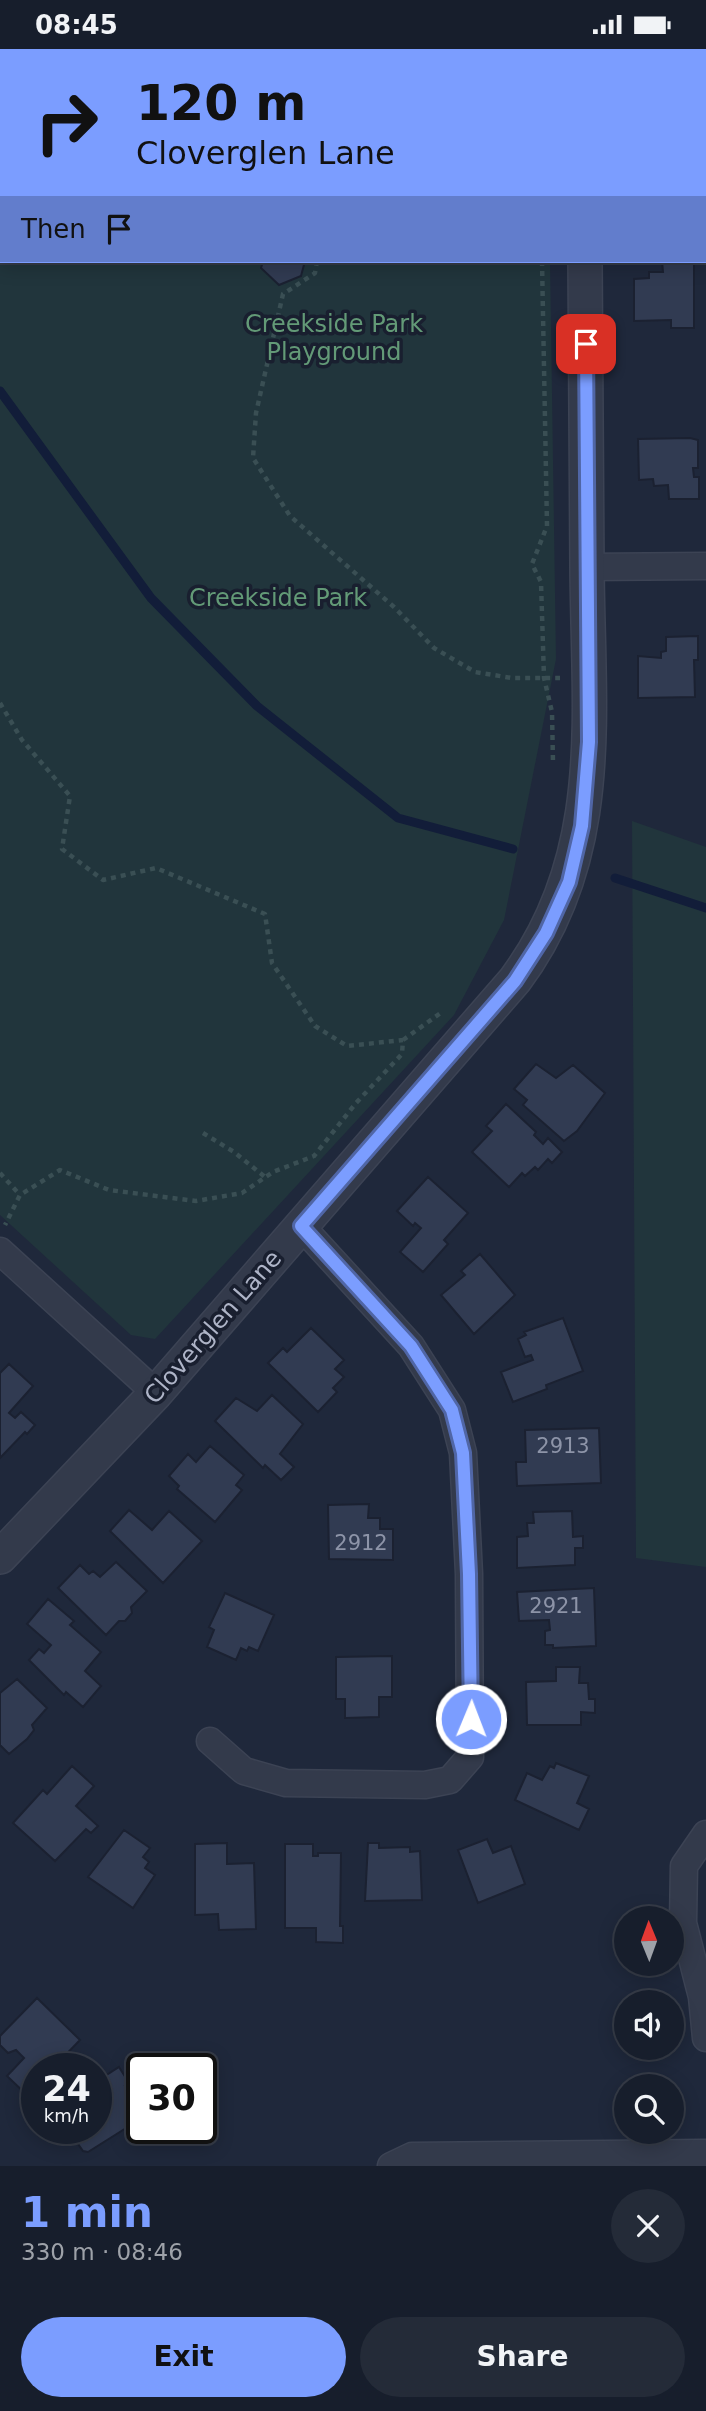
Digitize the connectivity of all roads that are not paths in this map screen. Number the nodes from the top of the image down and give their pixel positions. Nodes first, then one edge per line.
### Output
1 (585, 263) edge
2 (587, 566) junction
3 (706, 566) edge
4 (301, 1226) junction
5 (0, 1251) edge
6 (156, 1393) junction
7 (0, 1557) edge
8 (210, 1741) dead end
9 (706, 1834) edge
10 (706, 2038) edge
11 (705, 2151) edge
12 (391, 2166) edge

1 - 2 street, Cloverglen Lane
2 - 3 street
2 - 4 street, Cloverglen Lane
4 - 6 street, Cloverglen Lane
4 - 8 street
5 - 6 street
6 - 7 street, Cloverglen Lane
9 - 10 street
11 - 12 street

